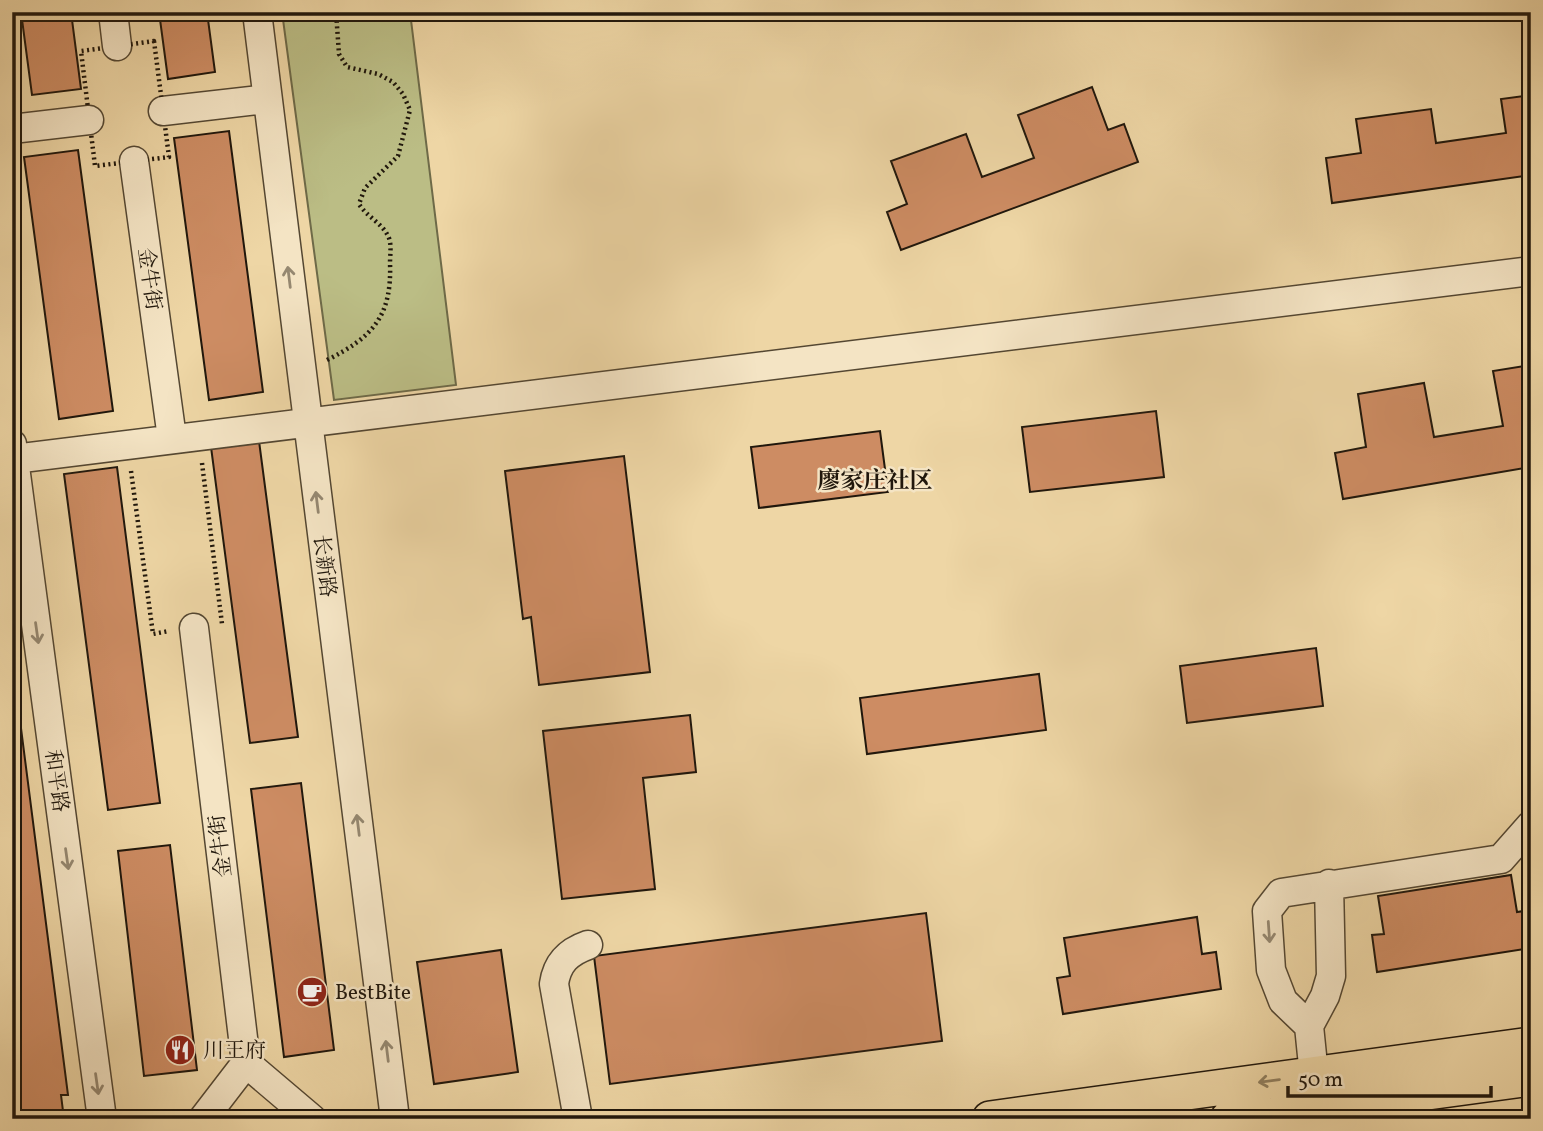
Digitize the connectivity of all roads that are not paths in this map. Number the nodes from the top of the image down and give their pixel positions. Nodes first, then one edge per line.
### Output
1 (113, 12) edge
2 (257, 12) edge
3 (117, 46) road end
4 (267, 99) junction
5 (163, 110) road end
6 (89, 120) road end
7 (12, 129) edge
8 (134, 161) road end
9 (1531, 271) edge
10 (307, 421) junction
11 (185, 437) junction
12 (13, 451) edge
13 (194, 628) road end
14 (1531, 825) edge
15 (1329, 884) junction
16 (588, 945) dead end
17 (1309, 1026) junction
18 (1531, 1045) edge
19 (246, 1063) junction
20 (1314, 1075) junction
21 (1531, 1078) edge
22 (102, 1119) edge
23 (203, 1119) edge
24 (312, 1119) edge
25 (396, 1119) edge
26 (578, 1119) edge
27 (990, 1119) edge
28 (1228, 1119) edge

1 - 3 street
2 - 4 street, 长新路
4 - 5 street
10 -> 4 street, 长新路
6 - 7 street
8 - 11 street, 金牛街
9 - 10 street
10 - 11 street
25 -> 10 street, 长新路
11 - 12 street
12 -> 22 street, 和平路
13 - 19 street, 金牛街
14 - 15 street
15 - 17 street
15 -> 17 street
16 - 26 street
17 - 20 street
18 - 20 main road
19 - 23 street
19 - 24 street
20 -> 27 main road
21 - 28 main road

